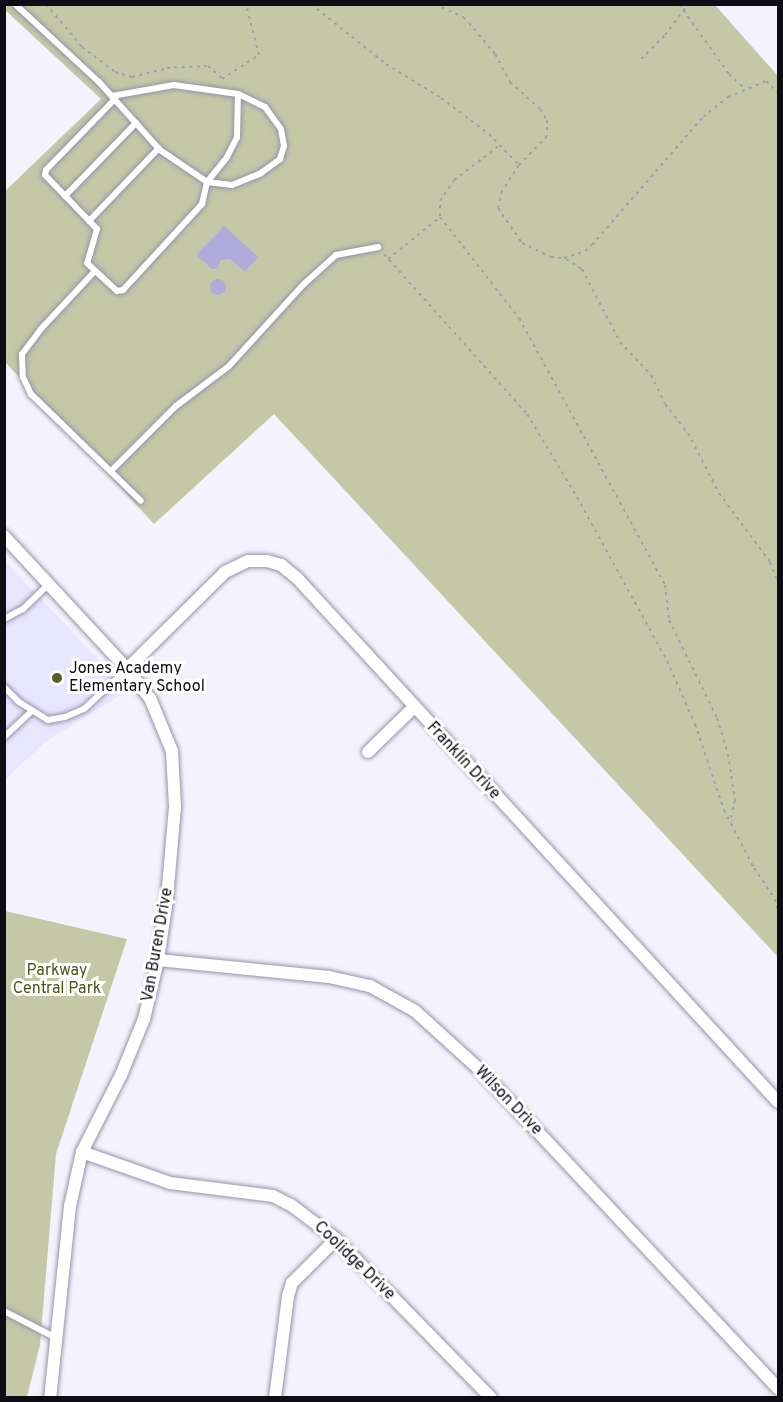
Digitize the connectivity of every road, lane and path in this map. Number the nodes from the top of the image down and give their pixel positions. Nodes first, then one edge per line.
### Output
1 (15, 4) edge
2 (46, 4) edge
3 (246, 4) edge
4 (311, 4) edge
5 (435, 4) edge
6 (679, 4) edge
7 (688, 4) edge
8 (683, 12) junction
9 (641, 59) dead end
10 (222, 79) junction
11 (745, 89) junction
12 (778, 93) edge
13 (238, 94) junction
14 (114, 97) junction
15 (136, 123) junction
16 (500, 145) junction
17 (159, 148) junction
18 (519, 165) junction
19 (207, 182) junction
20 (65, 196) junction
21 (440, 217) junction
22 (89, 221) junction
23 (378, 247) joint
24 (564, 258) junction
25 (388, 259) junction
26 (95, 271) junction
27 (111, 471) junction
28 (141, 501) dead end
29 (4, 536) edge
30 (49, 583) junction
31 (778, 583) edge
32 (4, 619) edge
33 (127, 669) junction
34 (4, 687) edge
35 (10, 692) junction
36 (4, 698) edge
37 (414, 707) junction
38 (32, 711) junction
39 (4, 737) edge
40 (368, 752) dead end
41 (730, 823) junction
42 (777, 899) edge
43 (778, 911) edge
44 (158, 960) junction
45 (778, 1102) edge
46 (82, 1152) junction
47 (336, 1239) junction
48 (4, 1311) edge
49 (57, 1339) junction
50 (778, 1389) edge
51 (51, 1398) edge
52 (275, 1398) edge
53 (491, 1398) edge

1 - 14 lane
2 - 10 path
3 - 10 path
4 - 16 path
5 - 18 path
6 - 8 path
7 - 8 path
8 - 9 path
8 - 11 path
10 - 13 path
11 - 12 path
11 - 24 path
13 - 14 lane
13 - 19 lane
13 - 19 lane
14 - 15 lane
14 - 20 lane
15 - 17 lane
15 - 20 lane
16 - 18 path
16 - 21 path
17 - 19 lane
17 - 22 lane
18 - 24 path
19 - 26 lane
20 - 22 lane
21 - 25 path
21 - 41 path
22 - 26 lane
23 - 25 path
23 - 27 lane
24 - 31 path
25 - 41 path
26 - 27 lane
27 - 28 lane
29 - 30 street, Van Buren Drive
30 - 32 lane
30 - 33 street, Van Buren Drive
33 - 37 street, Franklin Drive
33 - 38 lane
33 - 44 street, Van Buren Drive
34 - 35 lane
35 - 36 lane
35 - 38 lane
37 - 40 street
37 - 45 street, Franklin Drive
38 - 39 lane
41 - 42 path
42 - 43 path
44 - 46 street, Van Buren Drive
44 - 50 street, Wilson Drive
46 - 47 street, Coolidge Drive
46 - 49 street, Van Buren Drive
47 - 52 street
47 - 53 street, Coolidge Drive
48 - 49 lane
49 - 51 street, Van Buren Drive

